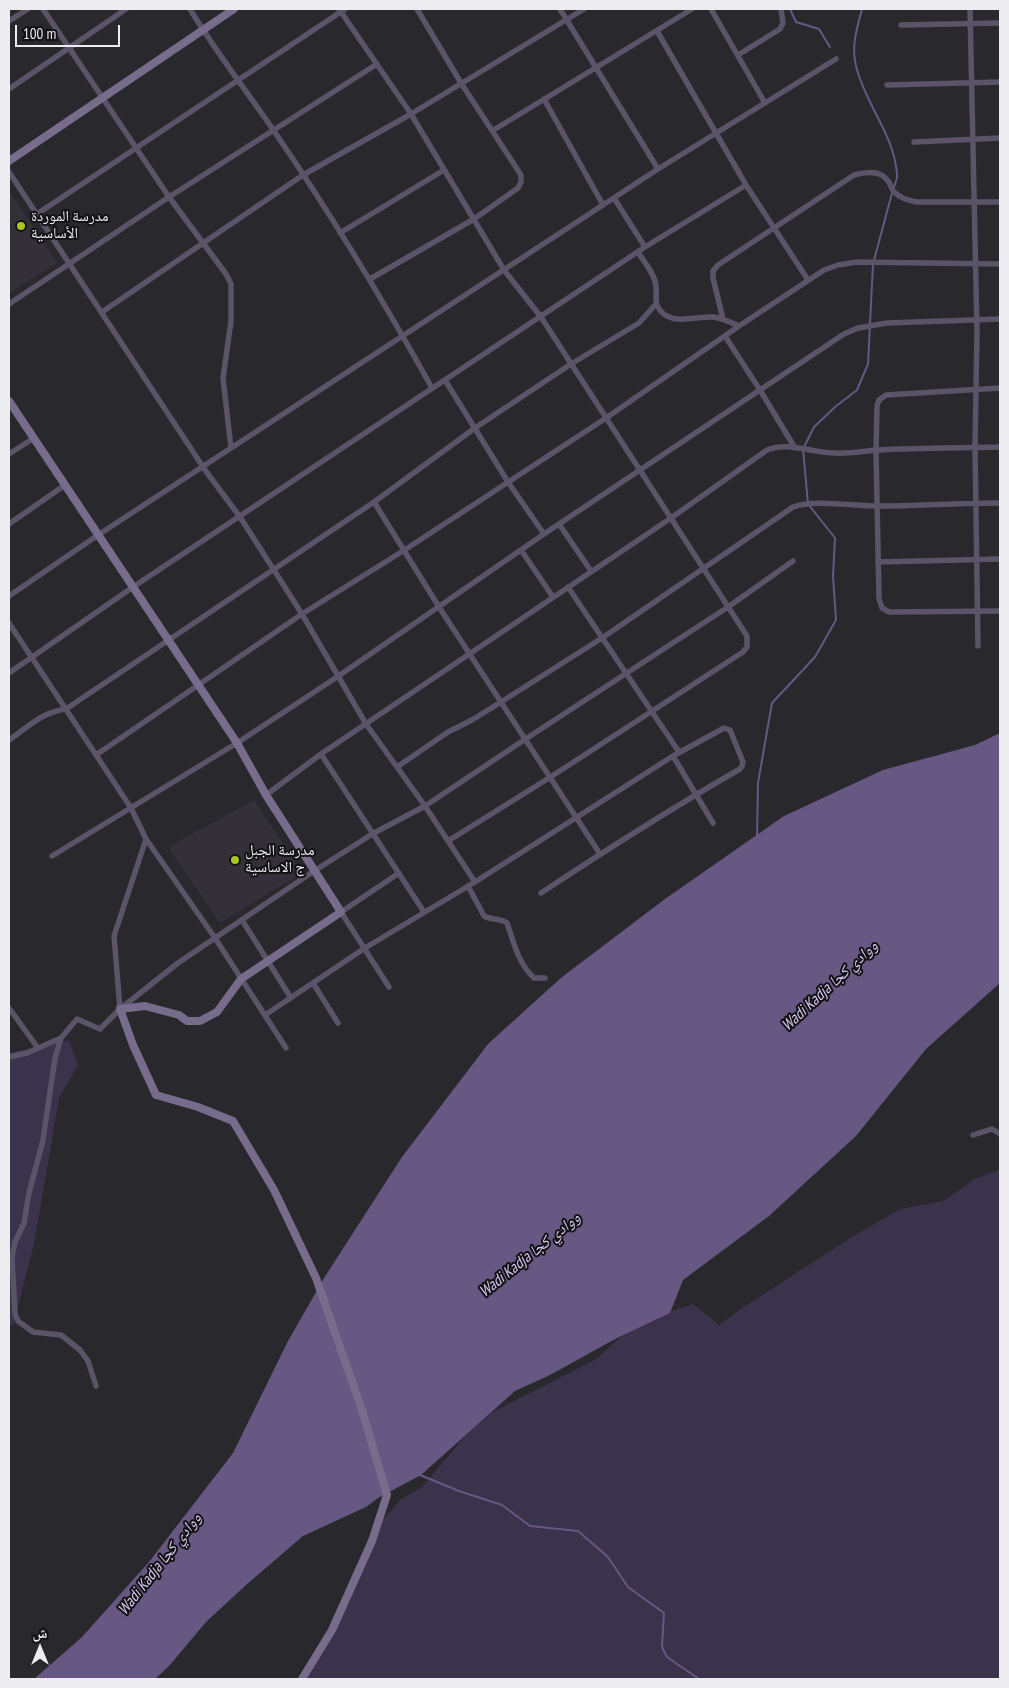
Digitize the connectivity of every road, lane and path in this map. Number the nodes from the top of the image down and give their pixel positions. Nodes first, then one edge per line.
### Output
1 (28, 9) edge
2 (43, 9) edge
3 (126, 9) edge
4 (190, 9) edge
5 (234, 9) edge
6 (417, 9) edge
7 (560, 9) edge
8 (584, 9) edge
9 (692, 9) edge
10 (711, 9) edge
11 (781, 9) edge
12 (970, 9) edge
13 (342, 10) edge
14 (567, 20) junction
15 (9, 21) edge
16 (1000, 22) edge
17 (970, 24) junction
18 (901, 25) dead end
19 (203, 31) junction
20 (657, 31) junction
21 (68, 48) junction
22 (738, 55) junction
23 (836, 59) dead end
24 (377, 64) junction
25 (596, 67) junction
26 (237, 80) junction
27 (1000, 82) edge
28 (971, 83) junction
29 (461, 84) junction
30 (887, 85) dead end
31 (9, 89) edge
32 (102, 97) junction
33 (544, 99) junction
34 (765, 103) junction
35 (411, 114) junction
36 (273, 130) junction
37 (492, 131) junction
38 (716, 133) junction
39 (1000, 138) edge
40 (972, 139) junction
41 (914, 142) dead end
42 (138, 148) junction
43 (9, 161) edge
44 (658, 169) junction
45 (444, 170) junction
46 (9, 172) edge
47 (303, 175) junction
48 (746, 185) junction
49 (169, 197) junction
50 (614, 198) junction
51 (974, 202) junction
52 (1000, 202) edge
53 (603, 205) junction
54 (37, 214) junction
55 (474, 219) junction
56 (774, 229) junction
57 (340, 233) junction
58 (202, 243) junction
59 (644, 247) junction
60 (638, 252) junction
61 (70, 263) junction
62 (975, 264) junction
63 (1000, 264) edge
64 (504, 270) junction
65 (370, 279) junction
66 (808, 280) junction
67 (9, 304) edge
68 (656, 304) junction
69 (102, 312) junction
70 (541, 317) junction
71 (723, 319) junction
72 (1000, 319) edge
73 (976, 320) junction
74 (739, 326) junction
75 (403, 336) junction
76 (725, 336) junction
77 (571, 364) junction
78 (446, 380) junction
79 (432, 388) junction
80 (1000, 388) edge
81 (976, 389) junction
82 (760, 390) junction
83 (9, 401) edge
84 (606, 418) junction
85 (475, 428) junction
86 (34, 438) junction
87 (975, 447) junction
88 (1000, 447) edge
89 (231, 448) junction
90 (795, 448) junction
91 (876, 450) junction
92 (9, 454) edge
93 (203, 466) junction
94 (640, 470) junction
95 (508, 482) junction
96 (65, 485) junction
97 (374, 502) junction
98 (976, 503) junction
99 (1000, 503) edge
100 (877, 506) junction
101 (240, 517) junction
102 (671, 518) junction
103 (9, 524) edge
104 (560, 524) junction
105 (544, 534) junction
106 (98, 535) junction
107 (403, 550) junction
108 (521, 550) junction
109 (978, 559) junction
110 (1000, 559) edge
111 (793, 561) dead end
112 (878, 562) junction
113 (703, 568) junction
114 (273, 570) junction
115 (592, 571) junction
116 (568, 587) junction
117 (133, 588) junction
118 (9, 596) edge
119 (553, 597) junction
120 (438, 606) junction
121 (728, 607) junction
122 (979, 611) junction
123 (1000, 611) edge
124 (302, 614) junction
125 (9, 623) edge
126 (602, 638) junction
127 (168, 641) junction
128 (978, 646) dead end
129 (470, 653) junction
130 (33, 658) junction
131 (9, 674) edge
132 (626, 674) junction
133 (337, 677) junction
134 (198, 685) junction
135 (501, 702) junction
136 (66, 709) junction
137 (651, 712) junction
138 (366, 724) junction
139 (9, 740) edge
140 (524, 740) junction
141 (237, 743) junction
142 (679, 752) junction
143 (321, 754) junction
144 (96, 755) junction
145 (673, 756) junction
146 (398, 767) junction
147 (549, 778) junction
148 (696, 794) junction
149 (266, 795) junction
150 (425, 806) junction
151 (130, 808) junction
152 (575, 817) junction
153 (713, 823) dead end
154 (374, 833) junction
155 (146, 839) junction
156 (448, 841) junction
157 (600, 854) junction
158 (52, 856) dead end
159 (314, 871) junction
160 (399, 873) junction
161 (475, 882) junction
162 (468, 886) junction
163 (541, 892) dead end
164 (341, 912) junction
165 (424, 912) junction
166 (242, 920) junction
167 (215, 938) junction
168 (365, 948) junction
169 (268, 961) junction
170 (545, 978) dead end
171 (241, 979) junction
172 (313, 983) junction
173 (389, 987) dead end
174 (291, 998) junction
175 (9, 1008) edge
176 (120, 1009) junction
177 (265, 1015) junction
178 (338, 1023) dead end
179 (60, 1038) junction
180 (38, 1048) junction
181 (286, 1048) dead end
182 (9, 1057) edge
183 (1000, 1134) edge
184 (972, 1135) dead end
185 (96, 1386) dead end
186 (302, 1679) edge

1 - 15 street
2 - 21 street
3 - 21 street
4 - 19 street
5 - 19 main road
6 - 29 street
7 - 14 street
8 - 14 street
9 - 20 street
10 - 22 street
11 - 22 street
12 - 17 street
13 - 24 street
13 - 26 street
14 - 25 street
14 - 29 street
16 - 17 street
17 - 18 street
17 - 28 street
19 - 26 street
19 - 32 main road
20 - 25 street
20 - 38 street
21 - 31 street
21 - 32 street
22 - 34 street
23 - 34 street
24 - 35 street
24 - 36 street
25 - 33 street
25 - 44 street
26 - 36 street
26 - 42 street
27 - 28 street
28 - 30 street
28 - 40 street
29 - 35 street
29 - 37 street
32 - 42 street
32 - 43 main road
33 - 37 street
33 - 53 street
34 - 38 street
35 - 45 street
35 - 47 street
36 - 47 street
36 - 49 street
37 - 55 street
38 - 44 street
38 - 48 street
39 - 40 street
40 - 41 street
40 - 51 street
42 - 49 street
42 - 54 street
44 - 50 street
45 - 55 street
45 - 57 street
46 - 54 street
47 - 57 street
47 - 58 street
48 - 56 street
48 - 59 street
49 - 58 street
49 - 61 street
50 - 53 street
50 - 59 street
51 - 52 street
51 - 56 street
51 - 62 street
53 - 64 street
54 - 61 street
55 - 64 street
55 - 65 street
56 - 66 street
56 - 71 street
57 - 65 street
58 - 69 street
58 - 89 street
59 - 60 street
60 - 68 street
60 - 70 street
61 - 67 street
61 - 69 street
62 - 63 street
62 - 66 street
62 - 73 street
64 - 70 street
64 - 75 street
65 - 75 street
66 - 74 street
68 - 71 street
68 - 77 street
69 - 93 street
70 - 77 street
70 - 78 street
71 - 74 street
72 - 73 street
73 - 81 street
73 - 82 street
74 - 76 street
75 - 79 street
75 - 89 street
76 - 82 street
76 - 84 street
77 - 84 street
77 - 85 street
78 - 79 street
78 - 85 street
79 - 101 street
80 - 81 street
81 - 87 street
81 - 91 street
82 - 90 street
82 - 94 street
83 - 86 main road
84 - 94 street
84 - 95 street
85 - 95 street
85 - 97 street
86 - 92 street
86 - 96 main road
87 - 88 street
87 - 91 street
87 - 98 street
89 - 93 street
90 - 91 street
90 - 102 street
91 - 100 street
93 - 101 street
93 - 106 street
94 - 102 street
94 - 104 street
95 - 105 street
95 - 107 street
96 - 103 street
96 - 106 main road
97 - 107 street
97 - 114 street
98 - 99 street
98 - 100 street
98 - 109 street
100 - 112 street
100 - 113 street
101 - 114 street
101 - 117 street
102 - 113 street
102 - 115 street
104 - 105 street
104 - 115 street
105 - 108 street
106 - 117 main road
106 - 118 street
107 - 120 street
107 - 124 street
108 - 119 street
108 - 120 street
109 - 110 street
109 - 112 street
109 - 122 street
111 - 121 street
112 - 122 street
113 - 121 street
113 - 126 street
114 - 124 street
114 - 127 street
115 - 116 street
116 - 119 street
116 - 126 street
117 - 127 main road
117 - 130 street
119 - 129 street
120 - 129 street
120 - 133 street
121 - 132 street
121 - 137 street
122 - 123 street
122 - 128 street
124 - 133 street
124 - 134 street
125 - 130 street
126 - 132 street
126 - 135 street
127 - 134 main road
127 - 136 street
129 - 135 street
129 - 138 street
130 - 131 street
130 - 136 street
132 - 137 street
132 - 140 street
133 - 138 street
133 - 141 street
134 - 141 main road
134 - 144 street
135 - 140 street
135 - 146 street
136 - 139 street
136 - 144 street
137 - 142 street
137 - 147 street
138 - 143 street
138 - 146 street
140 - 147 street
140 - 150 street
141 - 149 main road
141 - 151 street
142 - 145 street
142 - 148 street
143 - 149 street
143 - 154 street
144 - 151 street
145 - 148 street
145 - 152 street
146 - 150 street
147 - 152 street
147 - 156 street
148 - 153 street
148 - 157 street
149 - 159 main road
150 - 154 street
150 - 156 street
151 - 155 street
151 - 158 street
152 - 157 street
152 - 161 street
154 - 159 street
154 - 160 street
155 - 167 street
155 - 176 street
156 - 161 street
157 - 163 street
159 - 164 main road
159 - 166 street
160 - 164 street
160 - 165 street
161 - 162 street
162 - 165 street
162 - 170 street
164 - 168 street
164 - 169 main road
165 - 168 street
166 - 167 street
166 - 169 street
167 - 171 street
167 - 176 street
168 - 172 street
168 - 173 street
169 - 171 main road
169 - 174 street
171 - 176 main road
171 - 177 street
172 - 174 street
172 - 178 street
174 - 177 street
175 - 180 street
176 - 179 street
176 - 186 main road
177 - 181 street
179 - 180 street
179 - 185 street
180 - 182 street
183 - 184 street

